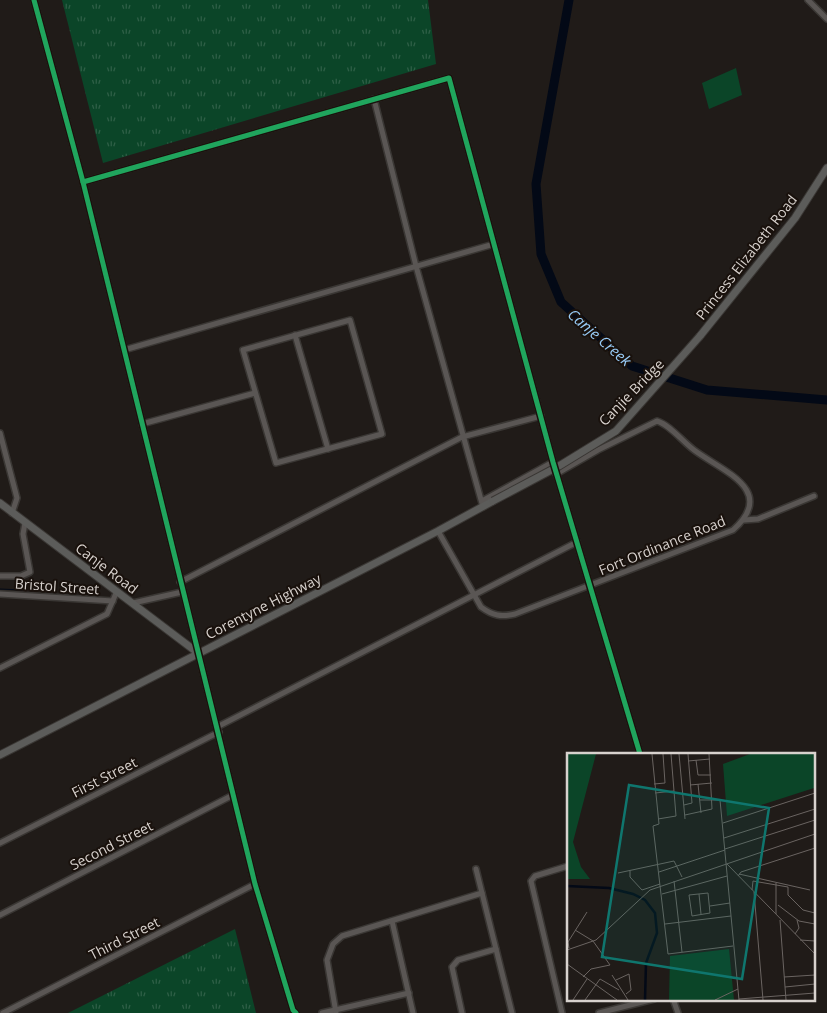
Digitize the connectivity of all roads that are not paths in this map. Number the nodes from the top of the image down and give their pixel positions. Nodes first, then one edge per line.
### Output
1 (34, 0) edge
2 (808, 0) edge
3 (827, 19) edge
4 (374, 99) junction
5 (827, 168) edge
6 (83, 182) junction
7 (494, 244) junction
8 (416, 266) junction
9 (296, 335) junction
10 (700, 336) joint
11 (124, 350) junction
12 (255, 393) junction
13 (541, 416) junction
14 (142, 424) junction
15 (0, 433) edge
16 (462, 437) junction
17 (328, 449) junction
18 (553, 462) junction
19 (556, 474) junction
20 (814, 496) dead end
21 (0, 503) edge
22 (482, 504) junction
23 (12, 513) junction
24 (744, 520) junction
25 (25, 522) junction
26 (438, 531) junction
27 (577, 542) junction
28 (0, 576) edge
29 (180, 582) junction
30 (591, 585) junction
31 (117, 590) junction
32 (182, 592) junction
33 (0, 594) edge
34 (473, 597) junction
35 (113, 601) junction
36 (133, 603) junction
37 (198, 653) junction
38 (0, 668) edge
39 (218, 729) junction
40 (640, 753) edge
41 (0, 755) edge
42 (233, 795) junction
43 (0, 843) edge
44 (567, 866) edge
45 (476, 869) dead end
46 (255, 884) junction
47 (482, 893) junction
48 (0, 915) edge
49 (392, 920) junction
50 (496, 950) junction
51 (409, 993) junction
52 (650, 1000) edge
53 (673, 1000) edge
54 (336, 1011) edge
55 (3, 1013) edge
56 (296, 1013) edge
57 (322, 1013) edge
58 (413, 1013) edge
59 (462, 1013) edge
60 (512, 1013) edge
61 (562, 1013) edge
62 (598, 1013) edge
63 (678, 1013) edge

1 - 6 street
2 - 3 street
4 - 6 street
4 - 7 street
4 - 8 street
5 - 10 main road, Princess Elizabeth Road
6 - 11 street
7 - 8 street
7 - 13 street
8 - 11 street
8 - 16 street
9 - 12 street
9 - 17 street
9 - 17 street
10 - 22 main road, Canjie Bridge, bridge
11 - 14 street
12 - 14 street
12 - 17 street
13 - 16 street
13 - 18 street
14 - 29 street
15 - 23 street
16 - 22 street
16 - 29 street
18 - 19 street
18 - 22 street
19 - 24 street, Fort Ordinance Road
19 - 27 street
20 - 24 street
21 - 23 main road, Canje Road
22 - 26 main road, Corentyne Highway
23 - 25 main road, Canje Road
24 - 30 street, Fort Ordinance Road
25 - 28 street
25 - 31 main road, Canje Road
26 - 34 street, Fort Ordinance Road
26 - 37 main road, Corentyne Highway
27 - 30 street
27 - 34 street, First Street
29 - 32 street
30 - 34 street, Fort Ordinance Road
30 - 40 street
31 - 35 street
31 - 36 main road, Canje Road
32 - 36 street
32 - 37 street
33 - 35 street, Bristol Street
34 - 39 street, First Street
35 - 38 street
36 - 37 main road, Canje Road
37 - 39 street
37 - 41 main road, Corentyne Highway
39 - 42 street
39 - 43 street, First Street
42 - 46 street
42 - 48 street, Second Street
44 - 61 street
45 - 47 street
46 - 55 street, Third Street
46 - 56 street
47 - 49 street
47 - 50 street
49 - 51 street
49 - 54 street
50 - 59 street
50 - 60 street
51 - 54 street
51 - 58 street
52 - 62 street
53 - 63 street
54 - 57 street

